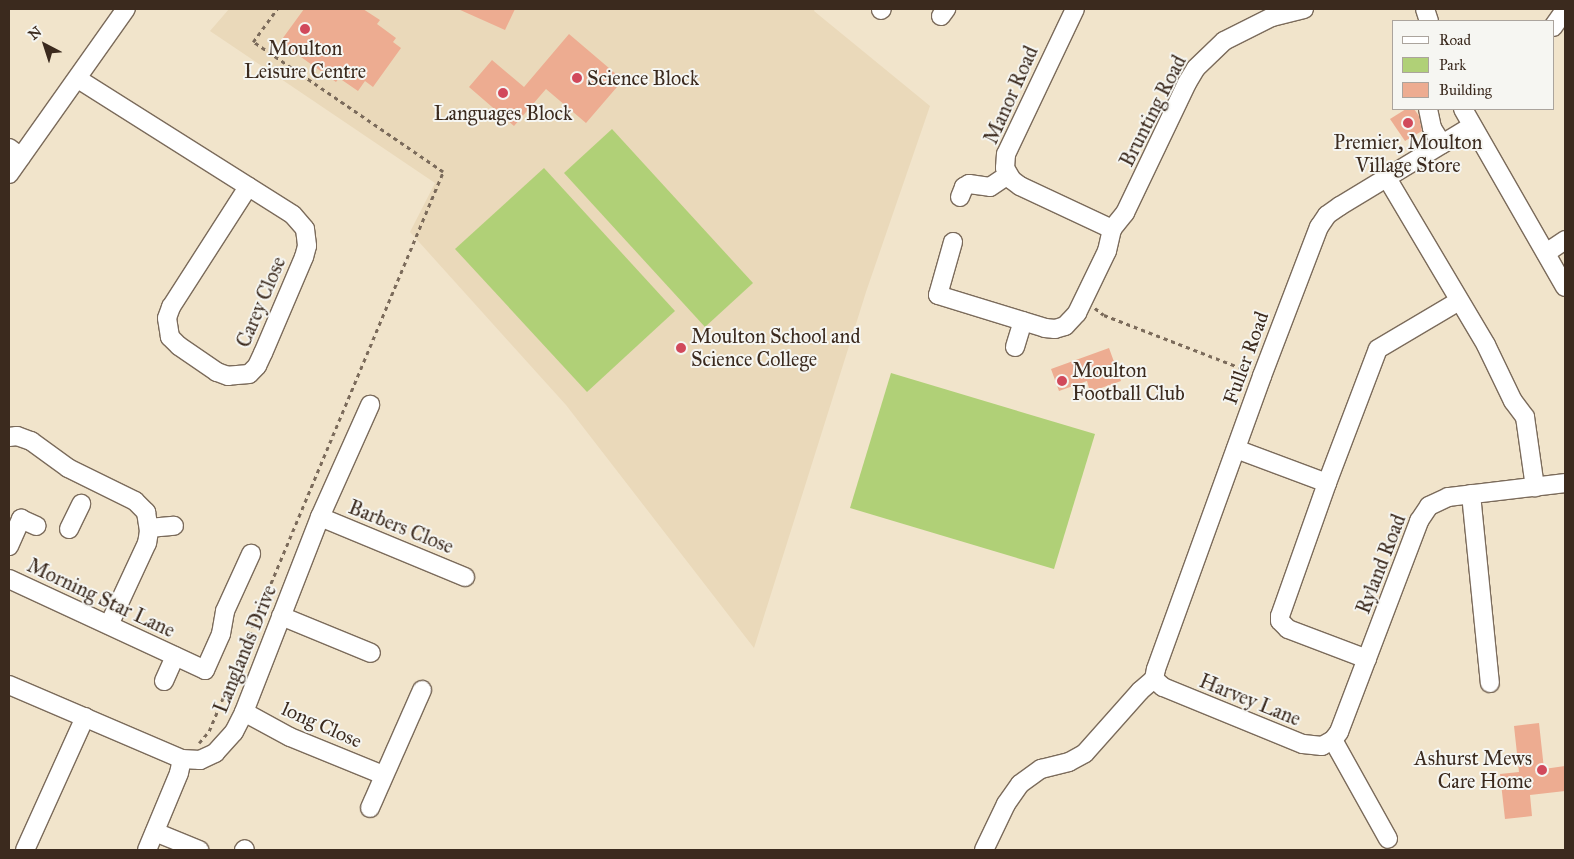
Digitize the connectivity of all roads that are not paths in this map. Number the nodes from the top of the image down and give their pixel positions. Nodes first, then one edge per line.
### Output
1 (126, 9) edge
2 (1076, 9) edge
3 (1304, 9) edge
4 (1565, 10) edge
5 (1270, 13) edge
6 (1554, 26) edge
7 (78, 79) junction
8 (1428, 110) edge
9 (1464, 110) edge
10 (1472, 126) junction
11 (1442, 144) junction
12 (15, 152) edge
13 (9, 174) edge
14 (1008, 175) junction
15 (1387, 178) junction
16 (248, 187) junction
17 (960, 197) dead end
18 (1112, 229) junction
19 (1565, 240) edge
20 (953, 242) dead end
21 (1546, 254) junction
22 (1565, 287) edge
23 (1458, 301) junction
24 (1023, 321) junction
25 (1015, 347) dead end
26 (370, 405) dead end
27 (9, 437) edge
28 (1236, 449) junction
29 (1326, 483) junction
30 (1565, 483) edge
31 (1535, 487) junction
32 (86, 492) junction
33 (1471, 494) junction
34 (320, 517) junction
35 (37, 526) dead end
36 (174, 526) dead end
37 (149, 528) junction
38 (69, 529) dead end
39 (9, 546) edge
40 (251, 554) dead end
41 (466, 577) dead end
42 (9, 579) edge
43 (281, 616) junction
44 (109, 625) junction
45 (371, 653) dead end
46 (175, 656) junction
47 (1367, 659) junction
48 (164, 680) dead end
49 (1154, 680) junction
50 (1490, 682) dead end
51 (9, 685) edge
52 (422, 690) dead end
53 (244, 712) junction
54 (85, 717) junction
55 (1333, 740) junction
56 (182, 759) junction
57 (383, 775) junction
58 (370, 808) dead end
59 (156, 832) junction
60 (1388, 838) dead end
61 (25, 850) edge
62 (147, 850) edge
63 (199, 850) edge
64 (984, 850) edge

1 - 7 street
2 - 14 street, Manor Road
3 - 5 street, Brunting Road
4 - 6 street
5 - 18 street, Brunting Road
7 - 12 street
7 - 16 street, Carey Close
8 - 11 street
9 - 10 street
10 - 11 street, Fuller Road
10 - 21 street
11 - 15 street, Fuller Road
12 - 13 street
14 - 17 street
14 - 18 street, Manor Road
15 - 23 street
15 - 28 street, Fuller Road
16 - 16 street, Carey Close
18 - 24 street
19 - 21 street
20 - 24 street
21 - 22 street
23 - 29 street
23 - 31 street
24 - 25 street
26 - 34 street, Langlands Drive
27 - 32 street
28 - 29 street
28 - 49 street, Fuller Road
29 - 47 street
30 - 31 street, Ryland Road
31 - 33 street, Ryland Road
32 - 37 street
32 - 38 street
33 - 47 street, Ryland Road
33 - 50 street
34 - 41 street, Barbers Close
34 - 43 street, Langlands Drive
35 - 39 street
36 - 37 street
37 - 44 street
40 - 46 street, Morning Star Lane
42 - 44 street, Morning Star Lane
43 - 45 street
43 - 53 street, Langlands Drive
44 - 46 street, Morning Star Lane
46 - 48 street, Morning Star Lane
47 - 55 street, Ryland Road
49 - 55 street, Harvey Lane
49 - 64 street
51 - 54 street, Langlands Drive
52 - 57 street
53 - 56 street, Langlands Drive
53 - 57 street, long Close
54 - 56 street, Langlands Drive
54 - 61 street
55 - 60 street
56 - 59 street
57 - 58 street
59 - 62 street
59 - 63 street

